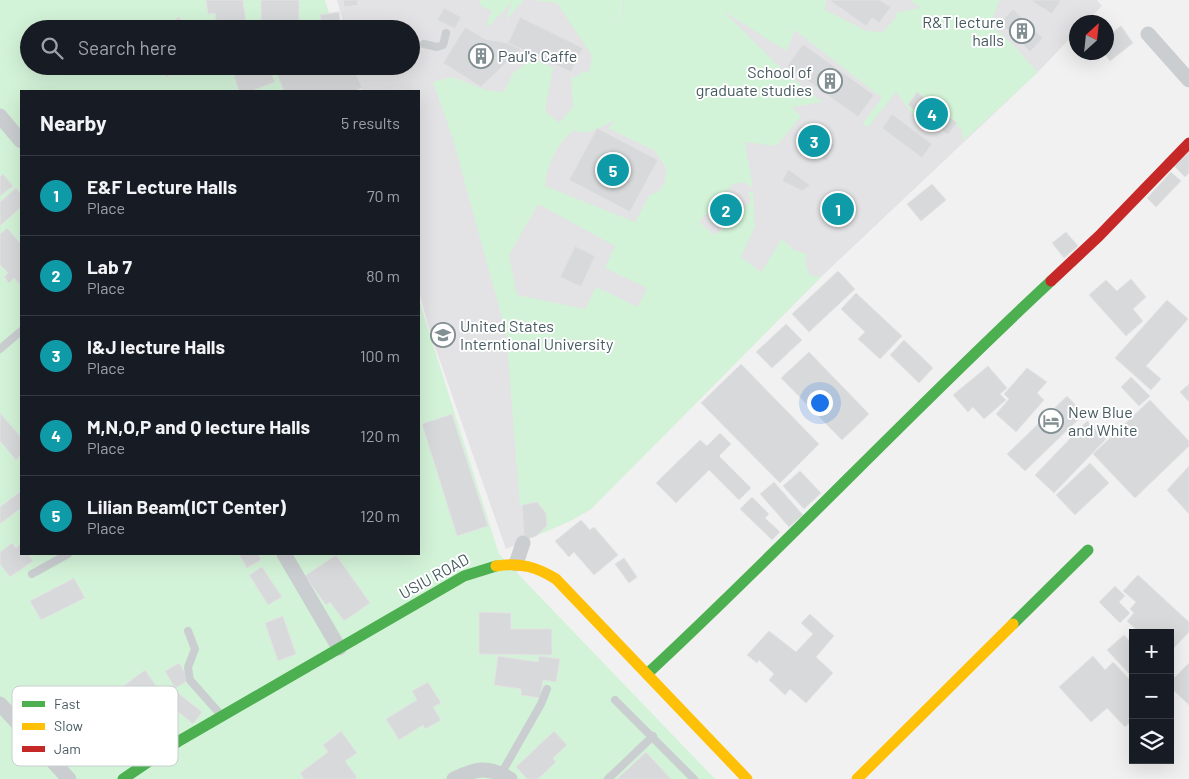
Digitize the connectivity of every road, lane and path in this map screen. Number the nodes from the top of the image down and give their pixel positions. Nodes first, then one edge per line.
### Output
1 (446, 33) dead end
2 (1148, 34) dead end
3 (424, 44) dead end
4 (1189, 80) edge
5 (0, 116) edge
6 (20, 140) edge
7 (1189, 143) edge
8 (20, 332) edge
9 (0, 349) edge
10 (523, 543) dead end
11 (1088, 550) dead end
12 (66, 555) edge
13 (285, 555) edge
14 (516, 564) junction
15 (32, 574) dead end
16 (188, 631) dead end
17 (339, 648) junction
18 (647, 674) junction
19 (547, 689) dead end
20 (615, 700) dead end
21 (0, 704) edge
22 (222, 716) junction
23 (12, 717) edge
24 (653, 736) junction
25 (178, 742) edge
26 (57, 766) edge
27 (142, 766) edge
28 (506, 776) edge
29 (69, 779) edge
30 (123, 779) edge
31 (454, 779) edge
32 (608, 779) edge
33 (694, 779) edge
34 (747, 779) edge
35 (857, 779) edge

1 - 3 lane
2 - 4 street
5 - 6 street
7 - 18 street
8 - 9 lane
10 - 14 street
11 - 35 street
12 - 15 lane
13 - 17 street
14 - 17 street, USIU ROAD
14 - 18 street, USIU ROAD
16 - 22 lane
17 - 22 street, USIU ROAD
18 - 34 street, USIU ROAD
19 - 28 lane
20 - 24 lane
21 - 23 street
22 - 25 street, USIU ROAD
24 - 32 lane
24 - 33 lane
26 - 29 street
27 - 30 street, USIU ROAD
28 - 31 street

